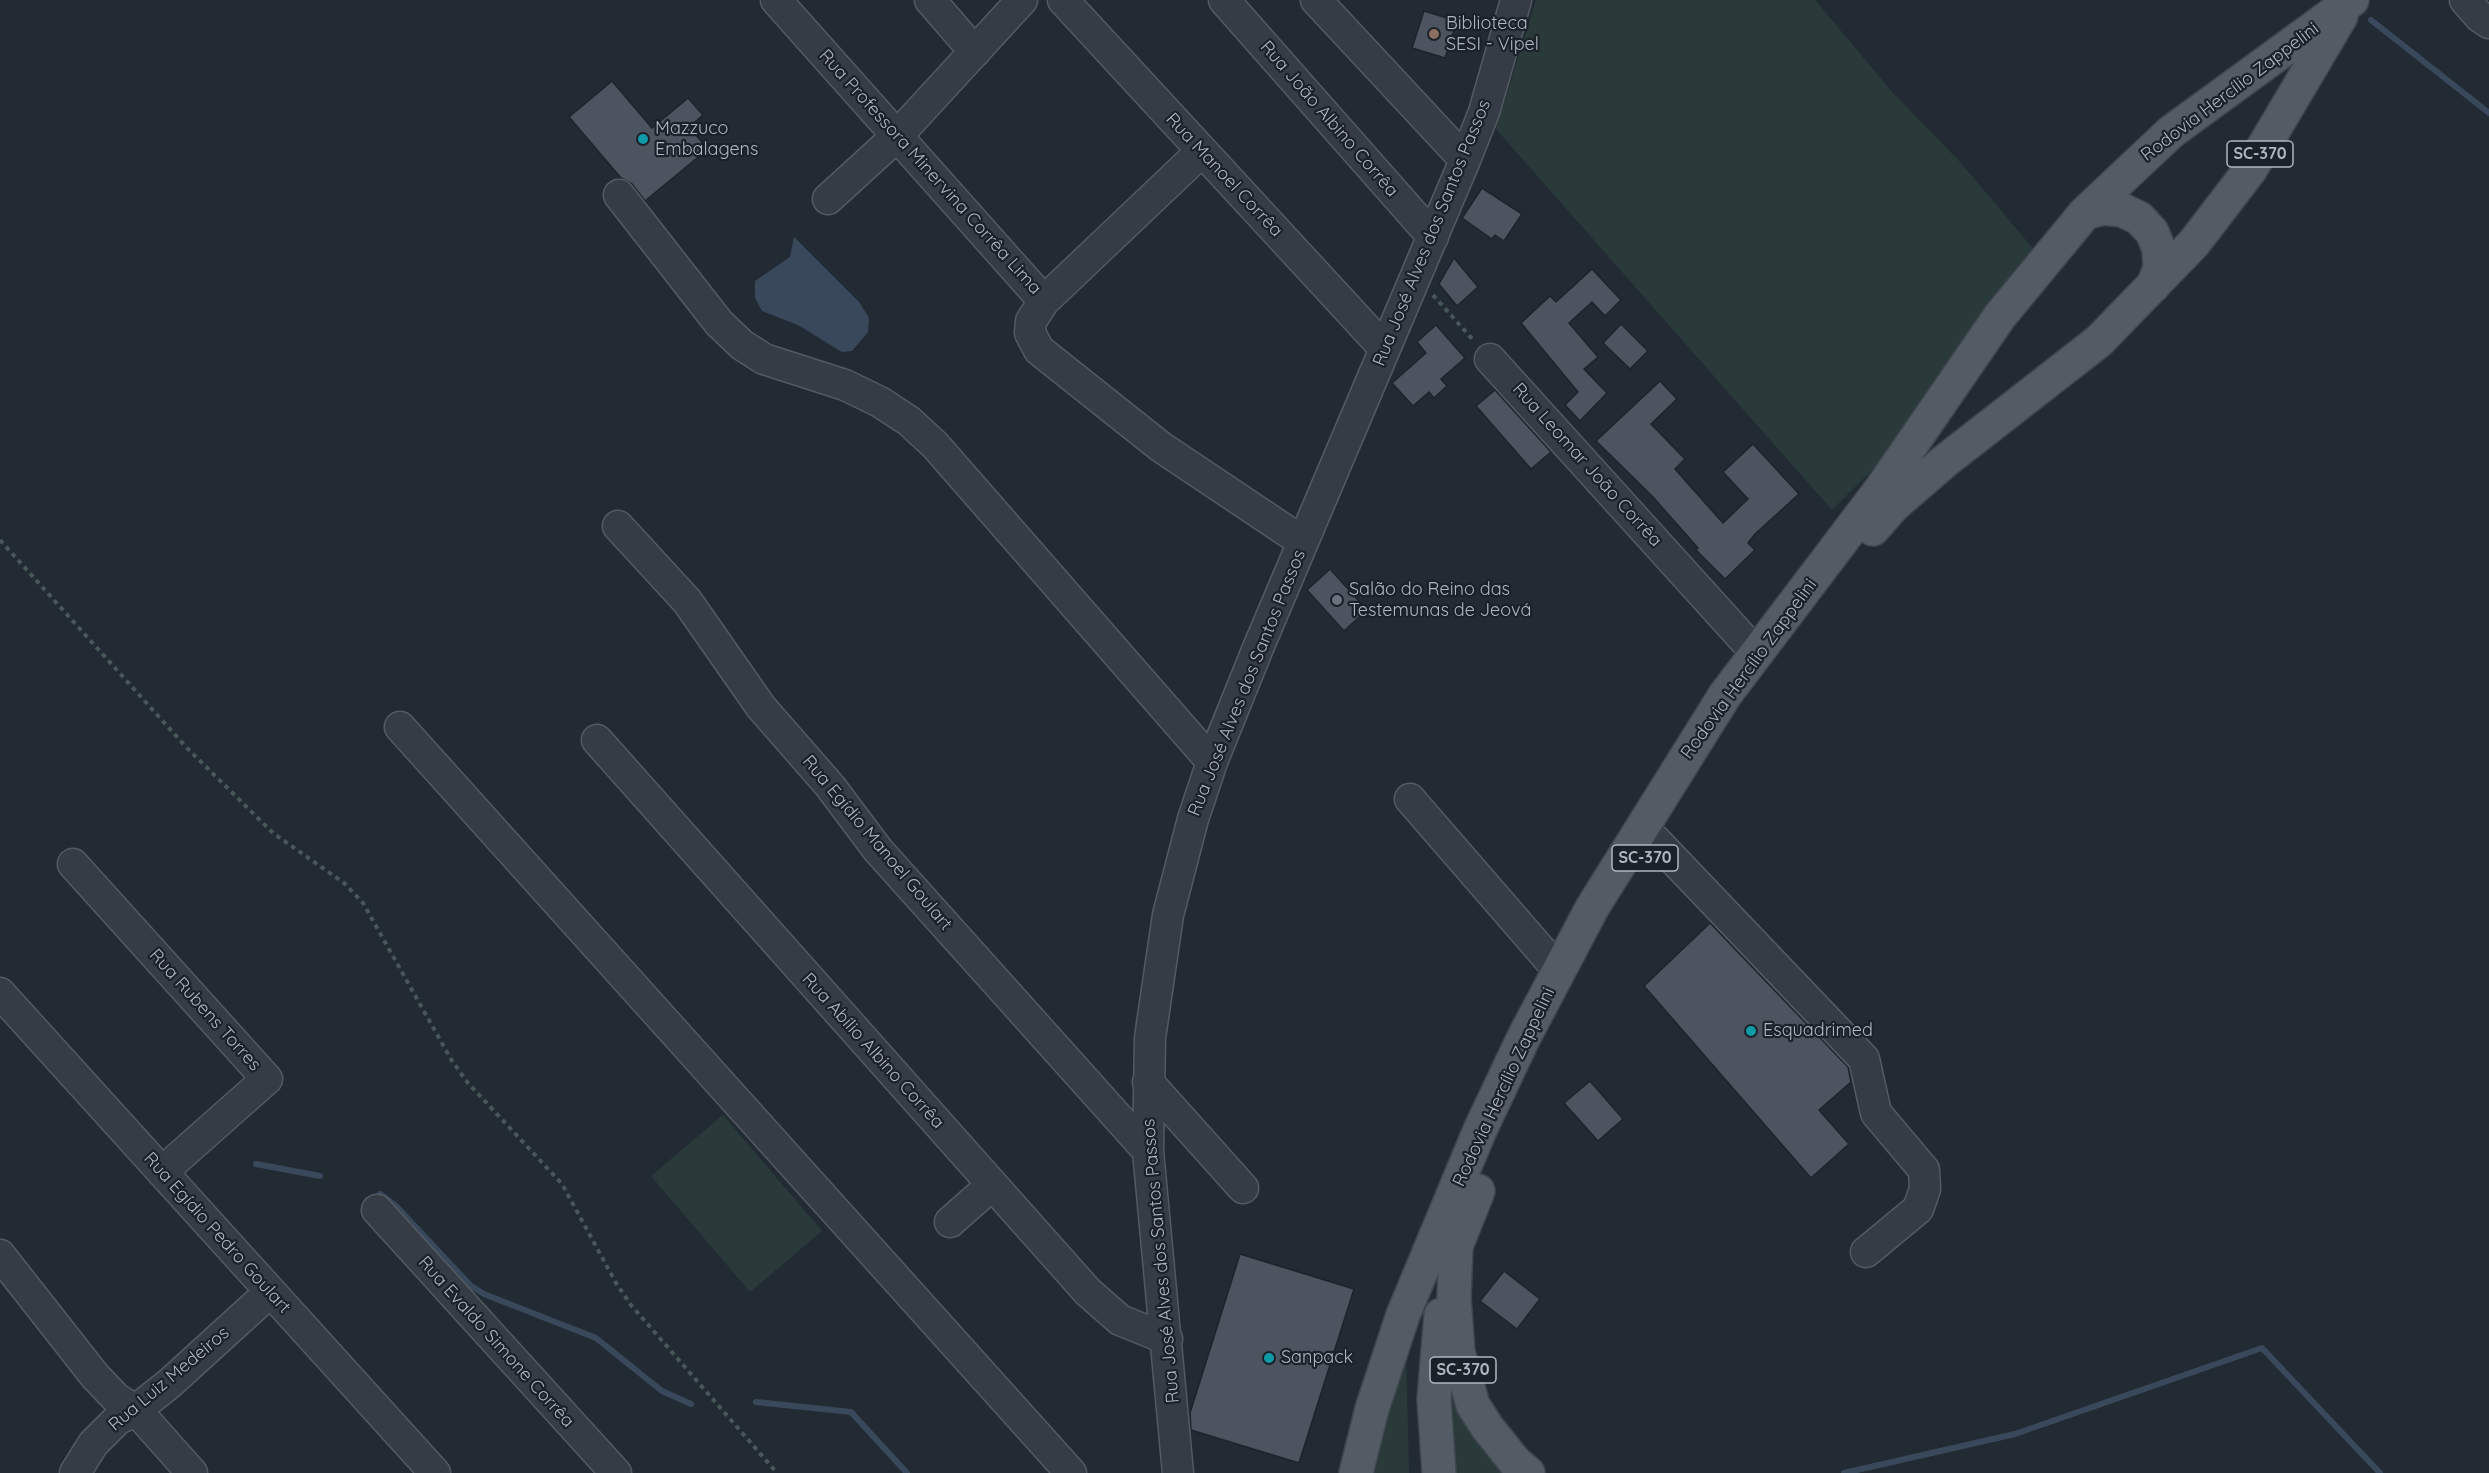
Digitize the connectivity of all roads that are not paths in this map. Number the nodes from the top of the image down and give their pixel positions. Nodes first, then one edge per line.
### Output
1 (776, 0) edge
2 (930, 0) edge
3 (1022, 0) edge
4 (1063, 0) edge
5 (1224, 0) edge
6 (1316, 0) edge
7 (1516, 0) edge
8 (2465, 0) edge
9 (2349, 3) edge
10 (2489, 23) edge
11 (975, 52) junction
12 (897, 136) junction
13 (1202, 151) junction
14 (1466, 160) junction
15 (619, 195) dead end
16 (828, 199) dead end
17 (2085, 213) junction
18 (1433, 237) junction
19 (2153, 286) junction
20 (1044, 301) junction
21 (1385, 349) junction
22 (1490, 359) road end
23 (618, 526) dead end
24 (1304, 542) junction
25 (1757, 654) junction
26 (400, 728) dead end
27 (597, 740) dead end
28 (1212, 762) junction
29 (1410, 799) dead end
30 (1655, 840) junction
31 (74, 864) dead end
32 (1559, 971) junction
33 (0, 993) edge
34 (1148, 1082) junction
35 (1148, 1151) junction
36 (162, 1172) junction
37 (992, 1185) junction
38 (1244, 1188) dead end
39 (377, 1210) dead end
40 (950, 1222) dead end
41 (1442, 1249) junction
42 (1866, 1252) dead end
43 (0, 1255) edge
44 (270, 1292) junction
45 (1167, 1339) junction
46 (136, 1410) junction
47 (75, 1473) edge
48 (192, 1473) edge
49 (435, 1473) edge
50 (616, 1473) edge
51 (1071, 1473) edge
52 (1178, 1473) edge
53 (1356, 1473) edge
54 (1418, 1473) edge
55 (1439, 1473) edge
56 (1528, 1473) edge

1 - 12 street, Rua Professora Minervina Corrêa Lima
2 - 11 street
3 - 11 street
4 - 13 street, Rua Manoel Corrêa
5 - 18 street, Rua João Albino Corrêa
6 - 14 street
7 - 14 street, Rua José Alves dos Santos Passos
8 - 10 street
9 - 17 main road, Rodovia Hercílio Zappelini / SC-370
9 - 19 main road, Rodovia Hercílio Zappelini / SC-370
11 - 12 street
12 - 16 street
12 - 20 street, Rua Professora Minervina Corrêa Lima
13 - 20 street
13 - 21 street, Rua Manoel Corrêa
14 - 18 street, Rua José Alves dos Santos Passos
15 - 28 street
17 - 19 main road
17 - 25 main road, Rodovia Hercílio Zappelini / SC-370
18 - 21 street, Rua José Alves dos Santos Passos
19 - 30 main road, Rodovia Hercílio Zappelini / SC-370
20 - 24 street, Rua Professora Minervina Corrêa Lima
21 - 24 street, Rua José Alves dos Santos Passos
22 - 25 street, Rua Leomar João Corrêa
23 - 35 street, Rua Egídio Manoel Goulart
24 - 28 street, Rua José Alves dos Santos Passos
25 - 32 main road, Rodovia Hercílio Zappelini / SC-370
26 - 51 street
27 - 37 street, Rua Abílio Albino Corrêa
28 - 34 street, Rua José Alves dos Santos Passos
29 - 32 street
30 - 41 main road, Rodovia Hercílio Zappelini / SC-370
30 - 42 street
31 - 36 street, Rua Rubens Torres
32 - 41 main road, Rodovia Hercílio Zappelini / SC-370
33 - 36 street, Rua Egídio Pedro Goulart
34 - 35 street, Rua José Alves dos Santos Passos
34 - 38 street
35 - 45 street, Rua José Alves dos Santos Passos
36 - 44 street, Rua Egídio Pedro Goulart
37 - 40 street
37 - 45 street, Rua Abílio Albino Corrêa
39 - 50 street, Rua Evaldo Simone Corrêa
41 - 53 main road, Rodovia Hercílio Zappelini / SC-370
41 - 54 main road, SC-370
41 - 55 main road, SC-370
41 - 56 main road, Rodovia Hercílio Zappelini / SC-370
43 - 46 street
44 - 46 street, Rua Luiz Medeiros
44 - 49 street, Rua Egídio Pedro Goulart
45 - 52 street, Rua José Alves dos Santos Passos
46 - 47 street, Rua Luiz Medeiros
46 - 48 street

